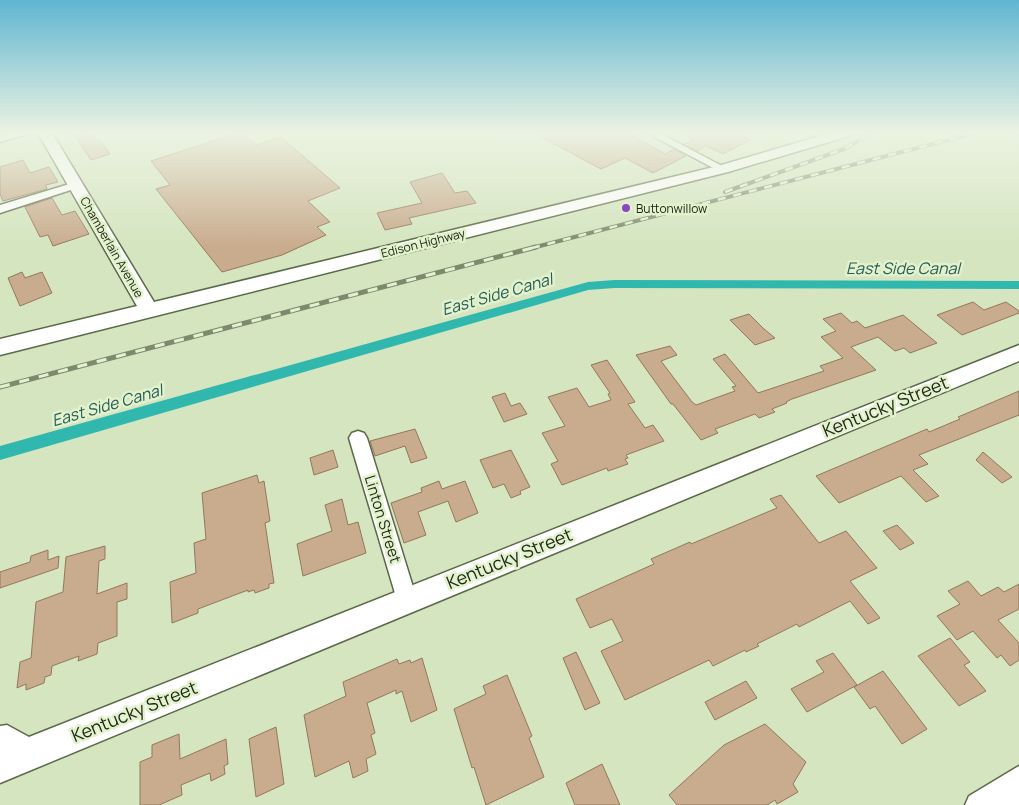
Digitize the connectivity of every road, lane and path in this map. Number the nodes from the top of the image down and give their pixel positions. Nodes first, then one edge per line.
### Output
1 (67, 171) edge
2 (721, 171) edge
3 (76, 185) junction
4 (0, 209) edge
5 (149, 310) junction
6 (0, 347) edge
7 (1019, 352) edge
8 (358, 438) dead end
9 (407, 600) junction
10 (9, 755) edge
11 (1010, 791) edge
12 (978, 805) edge

1 - 3 street, Chamberlain Avenue
2 - 5 street, Edison Highway
3 - 4 street
3 - 5 street, Chamberlain Avenue
5 - 6 street, Edison Highway
7 - 9 street, Kentucky Street
8 - 9 street, Linton Street
9 - 10 street, Kentucky Street
11 - 12 street

